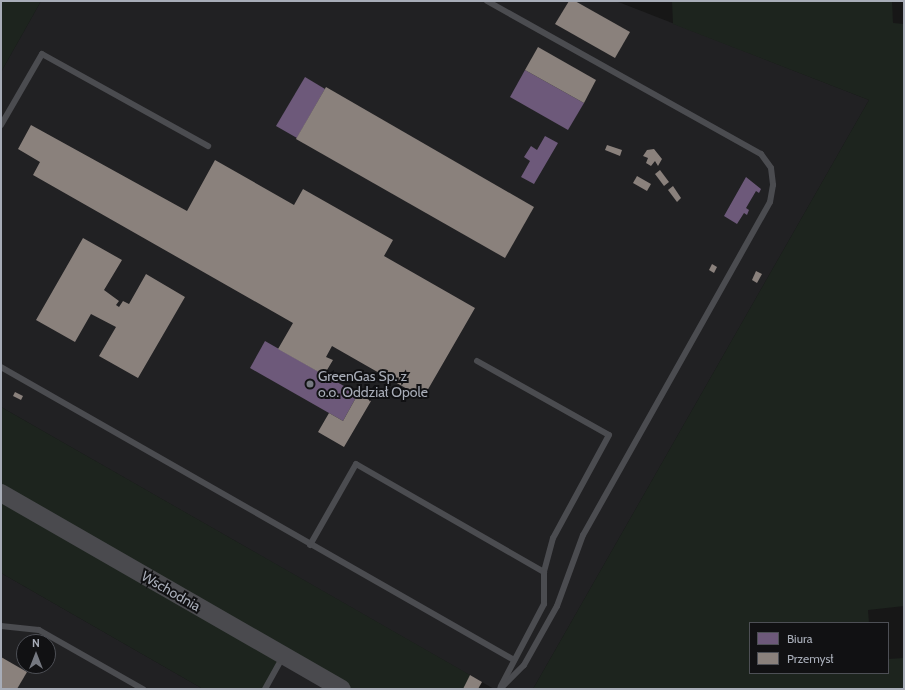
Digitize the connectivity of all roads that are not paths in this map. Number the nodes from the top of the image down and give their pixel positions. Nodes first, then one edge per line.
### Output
1 (486, 1) edge
2 (1, 125) edge
3 (208, 146) dead end
4 (477, 361) dead end
5 (1, 367) edge
6 (1, 493) edge
7 (310, 545) junction
8 (544, 572) junction
9 (1, 626) edge
10 (284, 656) junction
11 (514, 660) junction
12 (143, 689) edge
13 (265, 689) edge
14 (342, 689) edge
15 (500, 689) edge

1 - 15 lane
2 - 3 lane
4 - 8 lane
5 - 7 lane
6 - 10 street, Wschodnia
7 - 8 lane
7 - 11 lane
8 - 11 lane
9 - 12 lane
10 - 13 lane
10 - 14 street, Wschodnia
11 - 15 lane

